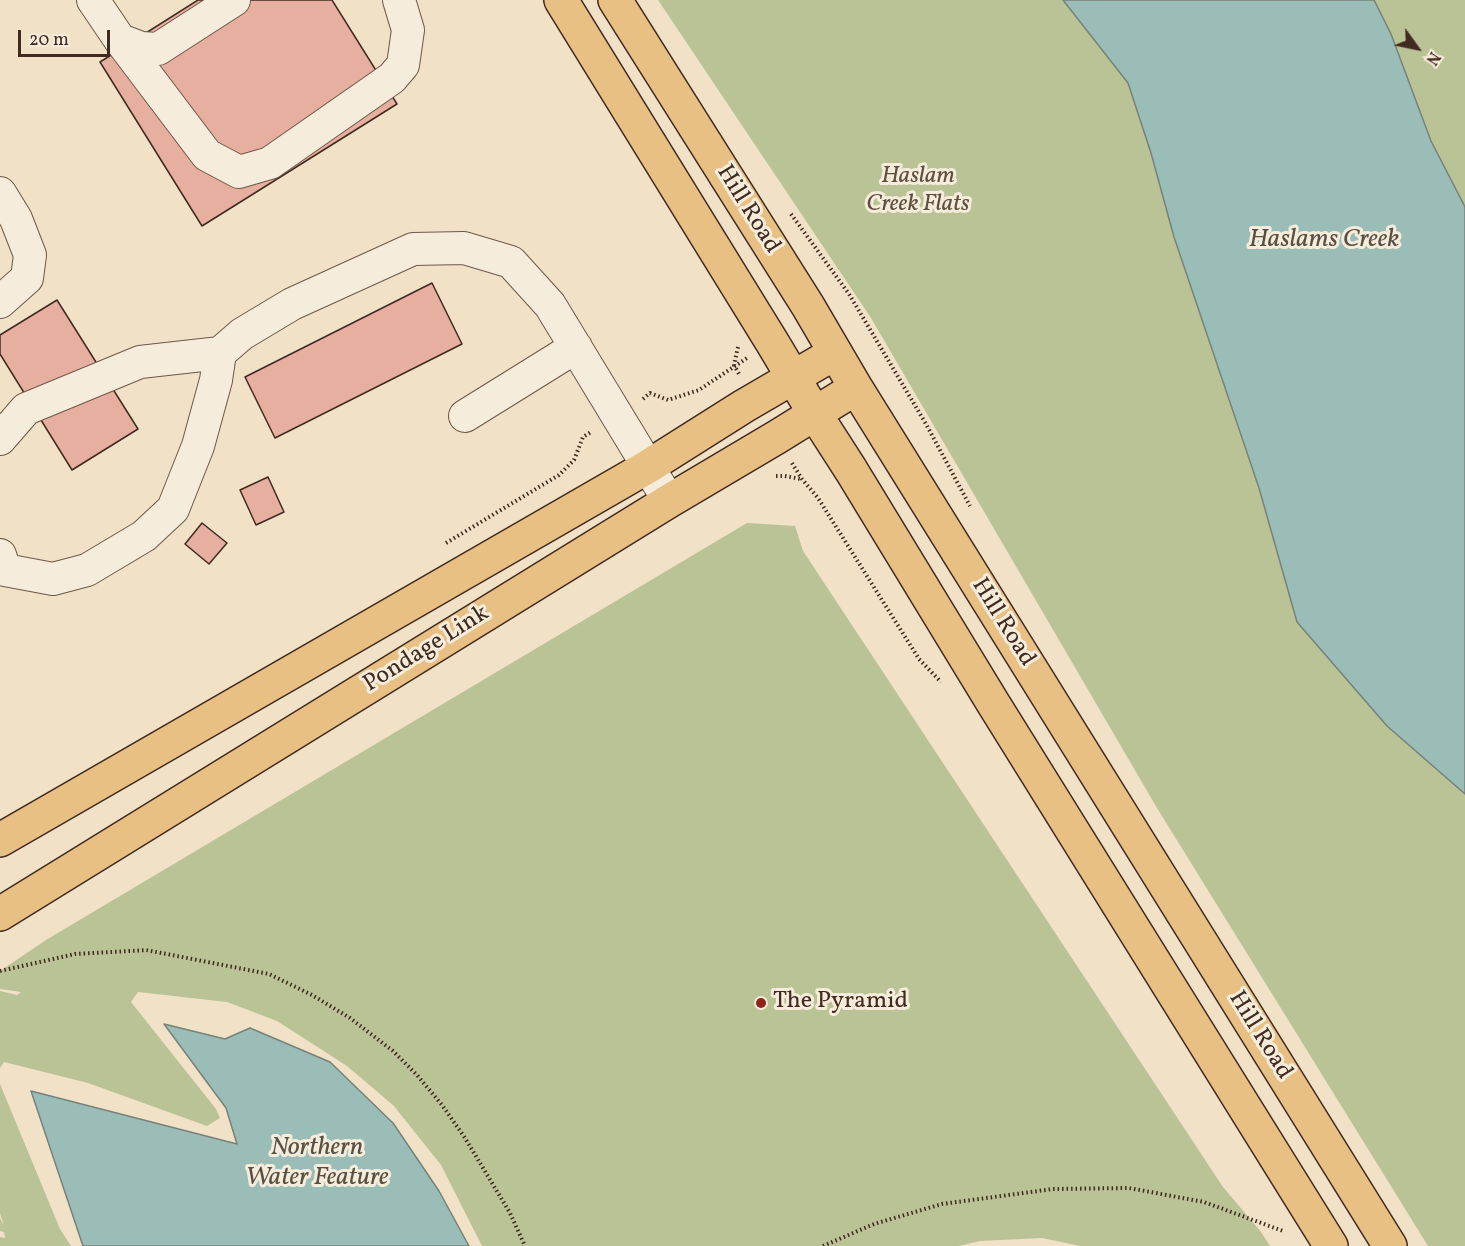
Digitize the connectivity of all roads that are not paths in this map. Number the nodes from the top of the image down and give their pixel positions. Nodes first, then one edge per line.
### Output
1 (93, 0) edge
2 (234, 0) edge
3 (399, 0) edge
4 (561, 0) edge
5 (615, 0) edge
6 (120, 40) junction
7 (0, 193) edge
8 (0, 302) edge
9 (576, 347) junction
10 (220, 353) junction
11 (835, 353) junction
12 (793, 377) junction
13 (856, 388) junction
14 (815, 414) junction
15 (465, 416) dead end
16 (0, 440) edge
17 (649, 466) junction
18 (669, 501) junction
19 (2, 565) edge
20 (0, 840) edge
21 (0, 914) edge
22 (1331, 1246) edge
23 (1390, 1246) edge

1 - 6 lane
2 - 6 lane
3 - 6 lane
4 - 12 main road, Hill Road
5 - 11 main road, Hill Road
7 - 8 lane
9 - 10 lane
9 - 15 lane
9 - 17 lane
10 - 16 lane
10 - 19 lane
11 - 12 main road, Pondage Link
11 - 13 main road, Hill Road
12 - 14 main road, Hill Road
12 - 17 main road, Pondage Link
13 - 14 main road, Pondage Link
13 - 23 main road, Hill Road
14 - 18 main road, Pondage Link
14 - 22 main road, Hill Road
17 - 18 lane
17 - 20 main road, Pondage Link
18 - 21 main road, Pondage Link

